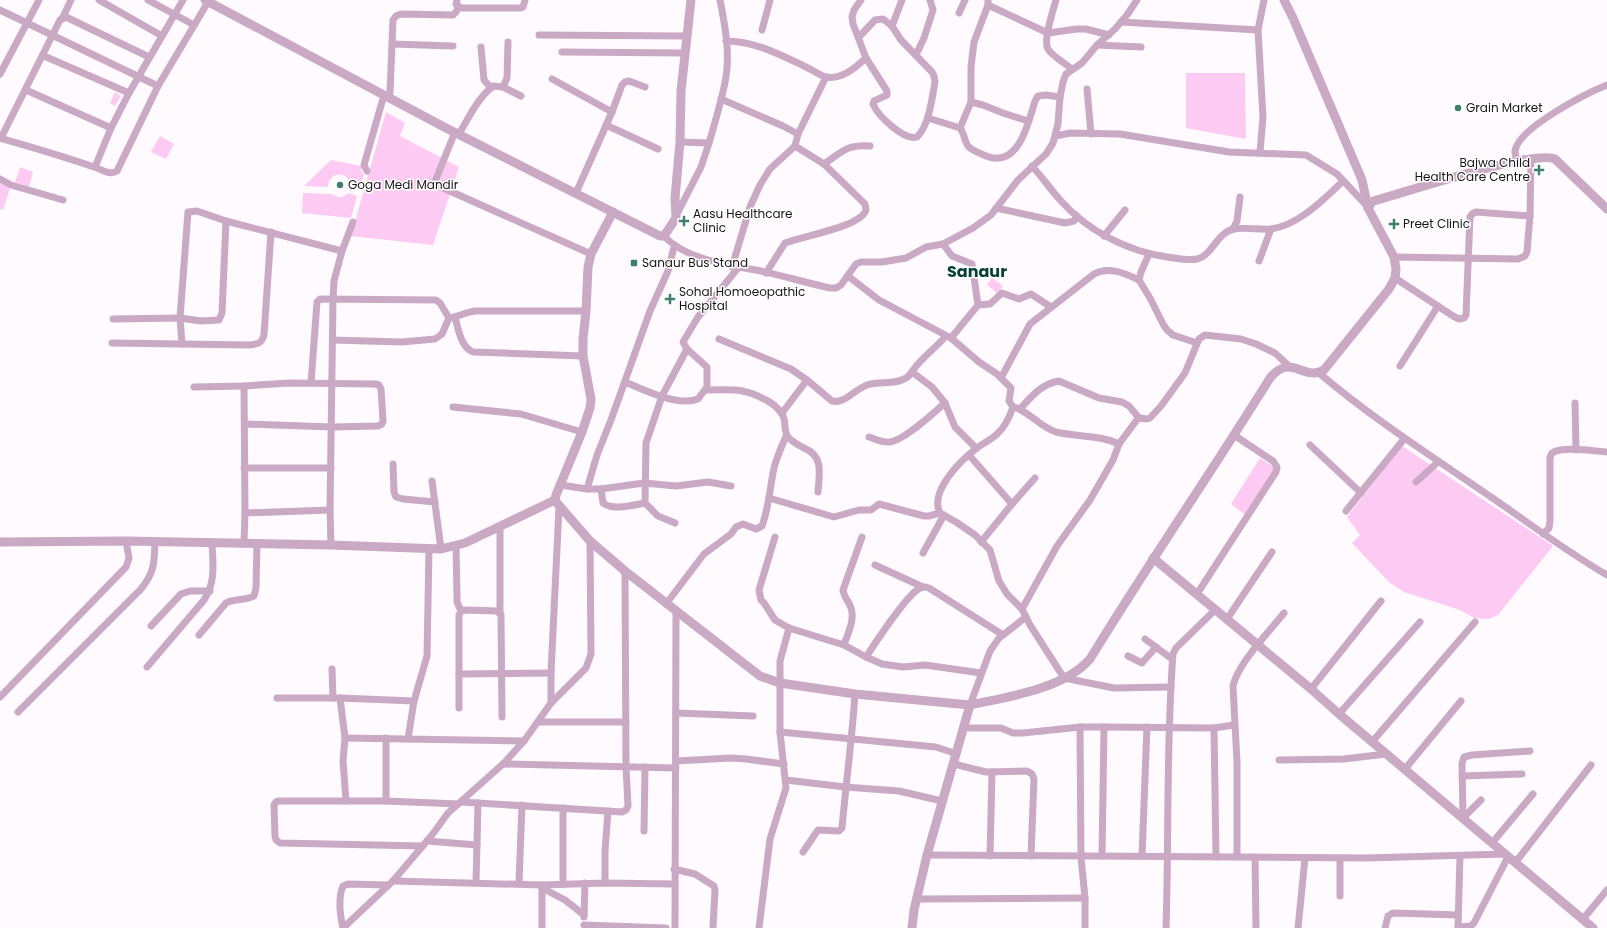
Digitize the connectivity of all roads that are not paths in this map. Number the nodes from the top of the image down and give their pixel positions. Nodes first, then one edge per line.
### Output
1 (38, 0) edge
2 (71, 0) edge
3 (99, 0) edge
4 (148, 0) edge
5 (183, 0) edge
6 (524, 0) edge
7 (691, 0) edge
8 (720, 0) edge
9 (770, 0) edge
10 (861, 0) edge
11 (902, 0) edge
12 (930, 0) edge
13 (965, 0) edge
14 (1056, 0) edge
15 (1137, 0) edge
16 (1264, 0) edge
17 (1284, 0) edge
18 (210, 1) edge
19 (988, 2) edge
20 (457, 3) edge
21 (0, 10) edge
22 (959, 13) dead end
23 (175, 14) junction
24 (63, 18) junction
25 (1121, 22) junction
26 (26, 23) junction
27 (194, 25) junction
28 (892, 26) junction
29 (762, 30) dead end
30 (1258, 30) junction
31 (1048, 33) junction
32 (539, 35) dead end
33 (1109, 35) junction
34 (53, 36) junction
35 (162, 36) junction
36 (686, 36) junction
37 (859, 36) junction
38 (726, 41) junction
39 (508, 42) dead end
40 (392, 44) junction
41 (452, 46) dead end
42 (1097, 46) junction
43 (481, 47) dead end
44 (1141, 48) dead end
45 (562, 52) dead end
46 (685, 53) junction
47 (916, 55) junction
48 (44, 56) junction
49 (149, 57) junction
50 (866, 58) junction
51 (1072, 69) junction
52 (0, 74) edge
53 (138, 77) junction
54 (826, 77) junction
55 (552, 79) dead end
56 (1607, 85) edge
57 (158, 86) junction
58 (503, 87) junction
59 (645, 87) dead end
60 (490, 88) junction
61 (26, 90) junction
62 (1087, 90) dead end
63 (129, 93) junction
64 (386, 96) junction
65 (521, 96) dead end
66 (1060, 97) junction
67 (722, 99) junction
68 (971, 102) junction
69 (612, 112) junction
70 (928, 118) junction
71 (1028, 121) junction
72 (606, 125) junction
73 (111, 128) junction
74 (960, 128) junction
75 (457, 133) junction
76 (798, 134) junction
77 (1091, 134) junction
78 (1056, 136) junction
79 (1, 138) edge
80 (680, 142) junction
81 (709, 143) junction
82 (795, 146) junction
83 (870, 146) dead end
84 (658, 149) dead end
85 (1260, 152) junction
86 (1531, 158) junction
87 (1517, 160) junction
88 (824, 164) junction
89 (1032, 166) junction
90 (95, 167) junction
91 (368, 171) dead end
92 (0, 179) edge
93 (1343, 181) junction
94 (576, 193) junction
95 (1240, 197) dead end
96 (63, 200) dead end
97 (996, 208) junction
98 (1368, 208) junction
99 (1607, 209) edge
100 (1125, 210) dead end
101 (613, 212) junction
102 (676, 216) junction
103 (1077, 216) junction
104 (1530, 216) junction
105 (226, 221) junction
106 (353, 222) dead end
107 (1233, 229) junction
108 (1271, 229) junction
109 (271, 232) junction
110 (664, 236) junction
111 (1104, 236) junction
112 (943, 244) junction
113 (674, 246) junction
114 (342, 251) junction
115 (591, 254) junction
116 (1149, 254) junction
117 (1394, 257) junction
118 (1469, 257) junction
119 (1259, 261) dead end
120 (735, 267) junction
121 (766, 272) junction
122 (848, 276) junction
123 (1395, 278) junction
124 (1139, 280) junction
125 (333, 298) junction
126 (978, 305) junction
127 (1438, 306) junction
128 (1051, 307) junction
129 (586, 311) junction
130 (452, 317) junction
131 (180, 318) junction
132 (113, 319) dead end
133 (949, 337) junction
134 (718, 339) dead end
135 (333, 340) junction
136 (1197, 342) junction
137 (112, 343) dead end
138 (182, 344) junction
139 (687, 349) junction
140 (583, 356) junction
141 (1288, 366) junction
142 (1400, 366) dead end
143 (912, 372) junction
144 (1319, 373) junction
145 (1001, 378) junction
146 (807, 380) junction
147 (625, 382) junction
148 (311, 383) junction
149 (333, 383) junction
150 (244, 386) junction
151 (194, 387) dead end
152 (706, 390) junction
153 (662, 396) junction
154 (945, 403) junction
155 (1575, 404) dead end
156 (453, 407) dead end
157 (1012, 407) junction
158 (1020, 409) junction
159 (782, 413) junction
160 (1140, 418) junction
161 (245, 424) junction
162 (332, 427) junction
163 (582, 432) junction
164 (1234, 435) junction
165 (786, 436) junction
166 (869, 437) dead end
167 (1404, 439) junction
168 (1119, 444) junction
169 (1310, 445) dead end
170 (976, 448) junction
171 (1576, 450) junction
172 (1607, 452) edge
173 (969, 455) junction
174 (1438, 462) junction
175 (393, 464) dead end
176 (244, 468) junction
177 (330, 468) junction
178 (1035, 478) dead end
179 (432, 481) dead end
180 (1416, 482) dead end
181 (644, 483) junction
182 (561, 485) junction
183 (731, 486) dead end
184 (587, 489) junction
185 (601, 490) junction
186 (818, 492) dead end
187 (1361, 493) junction
188 (769, 498) junction
189 (435, 502) junction
190 (557, 503) junction
191 (645, 503) junction
192 (1012, 504) junction
193 (330, 510) junction
194 (1346, 511) dead end
195 (245, 513) junction
196 (942, 514) junction
197 (675, 523) dead end
198 (500, 526) junction
199 (1544, 534) junction
200 (775, 537) dead end
201 (862, 538) dead end
202 (126, 541) junction
203 (590, 541) junction
204 (0, 542) edge
205 (155, 542) junction
206 (981, 542) junction
207 (212, 543) junction
208 (244, 543) junction
209 (257, 544) junction
210 (330, 545) junction
211 (456, 546) junction
212 (429, 548) junction
213 (441, 548) junction
214 (924, 552) dead end
215 (1272, 552) dead end
216 (1153, 558) junction
217 (875, 565) dead end
218 (625, 571) junction
219 (1607, 575) edge
220 (923, 587) junction
221 (210, 591) junction
222 (1197, 594) junction
223 (1381, 601) dead end
224 (666, 604) junction
225 (1022, 609) junction
226 (1215, 610) junction
227 (461, 611) junction
228 (676, 612) junction
229 (500, 613) junction
230 (1284, 613) dead end
231 (1026, 617) junction
232 (1227, 619) junction
233 (1420, 622) dead end
234 (1475, 622) dead end
235 (151, 626) dead end
236 (789, 628) junction
237 (199, 635) dead end
238 (1003, 635) junction
239 (1145, 639) dead end
240 (844, 645) junction
241 (1258, 645) junction
242 (1156, 647) junction
243 (1128, 656) dead end
244 (866, 657) junction
245 (1172, 659) junction
246 (147, 667) dead end
247 (332, 669) dead end
248 (501, 673) junction
249 (551, 673) junction
250 (981, 673) junction
251 (459, 674) junction
252 (1064, 678) junction
253 (780, 683) junction
254 (1171, 687) junction
255 (1312, 689) junction
256 (855, 694) junction
257 (0, 697) edge
258 (277, 698) dead end
259 (336, 698) junction
260 (414, 701) junction
261 (1461, 702) dead end
262 (551, 704) junction
263 (970, 705) junction
264 (459, 708) dead end
265 (18, 712) dead end
266 (676, 713) junction
267 (1339, 714) junction
268 (753, 716) dead end
269 (502, 717) dead end
270 (538, 722) junction
271 (626, 722) junction
272 (1234, 725) junction
273 (1170, 726) junction
274 (1080, 727) junction
275 (1104, 727) junction
276 (1147, 727) junction
277 (964, 728) junction
278 (1214, 728) junction
279 (780, 732) junction
280 (345, 738) junction
281 (386, 738) junction
282 (852, 738) junction
283 (408, 739) junction
284 (524, 741) junction
285 (1372, 742) junction
286 (1530, 751) dead end
287 (957, 754) junction
288 (1386, 754) junction
289 (1278, 760) dead end
290 (503, 764) junction
291 (676, 764) junction
292 (784, 764) junction
293 (954, 764) junction
294 (1590, 765) dead end
295 (626, 767) junction
296 (645, 767) junction
297 (1405, 769) junction
298 (992, 772) junction
299 (1522, 774) dead end
300 (1462, 776) junction
301 (786, 780) junction
302 (845, 787) junction
303 (1533, 794) dead end
304 (1481, 800) dead end
305 (346, 801) junction
306 (386, 801) junction
307 (942, 801) junction
308 (460, 803) junction
309 (478, 803) junction
310 (522, 805) junction
311 (563, 808) junction
312 (608, 810) junction
313 (1463, 818) junction
314 (644, 831) dead end
315 (425, 843) junction
316 (1492, 843) junction
317 (477, 845) junction
318 (803, 852) dead end
319 (927, 855) junction
320 (990, 856) junction
321 (1031, 856) junction
322 (1081, 856) junction
323 (1102, 856) junction
324 (1142, 856) junction
325 (1460, 856) junction
326 (1168, 857) junction
327 (1216, 857) junction
328 (1237, 857) junction
329 (1255, 857) junction
330 (1305, 858) junction
331 (1340, 858) junction
332 (1510, 858) junction
333 (674, 869) junction
334 (476, 882) junction
335 (605, 882) junction
336 (391, 883) junction
337 (519, 883) junction
338 (585, 883) junction
339 (563, 884) junction
340 (674, 884) junction
341 (542, 886) junction
342 (1607, 890) edge
343 (1340, 896) dead end
344 (1085, 898) junction
345 (917, 899) junction
346 (584, 915) junction
347 (1458, 915) junction
348 (1582, 920) junction
349 (584, 927) edge
350 (1458, 927) edge
351 (343, 928) edge
352 (542, 928) edge
353 (666, 928) edge
354 (675, 928) edge
355 (713, 928) edge
356 (759, 928) edge
357 (912, 928) edge
358 (1085, 928) edge
359 (1166, 928) edge
360 (1256, 928) edge
361 (1298, 928) edge
362 (1385, 928) edge
363 (1593, 928) edge

1 - 26 street
2 - 24 street
3 - 35 street
4 - 23 street
5 - 23 street
6 - 20 street
7 - 36 street
8 - 38 street
9 - 29 street
10 - 37 street
11 - 28 street
12 - 47 street
13 - 22 street
14 - 31 street
15 - 25 street
16 - 30 street
17 - 98 street
18 - 27 street
18 - 64 street
19 - 31 street
19 - 68 street
20 - 40 street
21 - 26 street
23 - 27 street
23 - 35 street
24 - 34 street
24 - 49 street
25 - 30 street
25 - 33 street
26 - 34 street
26 - 52 street
27 - 57 street
28 - 37 street
28 - 47 street
30 - 85 street
31 - 33 street
31 - 51 street
32 - 36 street
33 - 42 street
34 - 48 street
34 - 53 street
35 - 49 street
36 - 46 street
37 - 50 street
38 - 54 street
38 - 67 street
39 - 58 street
40 - 41 street
40 - 64 street
42 - 44 street
42 - 51 street
43 - 60 street
45 - 46 street
46 - 80 street
47 - 70 street
48 - 61 street
48 - 63 street
49 - 53 street
50 - 54 street
50 - 70 street
51 - 66 street
53 - 57 street
53 - 63 street
54 - 76 street
55 - 69 street
56 - 87 street
57 - 90 street
58 - 60 street
58 - 65 street
59 - 69 street
60 - 75 street
61 - 73 street
61 - 79 street
62 - 77 street
63 - 73 street
64 - 75 street
64 - 91 street
66 - 71 street
66 - 78 street
67 - 76 street
67 - 81 street
68 - 71 street
68 - 74 street
69 - 72 street
70 - 74 street
71 - 74 street
72 - 84 street
72 - 94 street
73 - 90 street
75 - 94 street
75 - 115 street
76 - 82 street
77 - 78 street
77 - 85 street
78 - 89 street
79 - 90 street
80 - 81 street
80 - 102 street
81 - 102 street
82 - 88 street
82 - 120 street
83 - 88 street
85 - 93 street
86 - 87 street
86 - 99 street
86 - 104 street
87 - 98 street
88 - 121 street
89 - 97 street
89 - 103 street
92 - 96 street
93 - 98 street
93 - 108 street
94 - 101 street
95 - 107 street
97 - 103 street
97 - 112 street
98 - 117 street
100 - 111 street
101 - 110 street
101 - 115 street
102 - 110 street
103 - 111 street
104 - 118 street
104 - 118 street
105 - 109 street
105 - 131 street
105 - 131 street
106 - 114 street
107 - 108 street
107 - 116 street
108 - 119 street
109 - 114 street
109 - 138 street
110 - 113 street
111 - 116 street
112 - 122 street
112 - 126 street
113 - 120 street
113 - 147 street
114 - 125 street
115 - 129 street
116 - 124 street
117 - 118 street
117 - 123 street
118 - 127 street
120 - 121 street
120 - 139 street
121 - 122 street
122 - 133 street
123 - 127 street
123 - 144 street
124 - 128 street
124 - 136 street
125 - 130 street
125 - 135 street
125 - 148 street
126 - 128 street
126 - 133 street
127 - 142 street
128 - 145 street
129 - 130 street
129 - 140 street
130 - 135 street
130 - 140 street
131 - 132 street
131 - 138 street
133 - 143 street
133 - 145 street
134 - 146 street
135 - 149 street
136 - 141 street
136 - 160 street
137 - 138 street
139 - 152 street
139 - 153 street
140 - 163 street
141 - 144 street
141 - 164 street
143 - 146 street
143 - 154 street
144 - 167 street
145 - 157 street
146 - 159 street
147 - 153 street
147 - 184 street
148 - 149 street
148 - 150 street
149 - 162 street
149 - 162 street
150 - 151 street
150 - 161 street
152 - 153 street
152 - 159 street
153 - 181 street
154 - 166 street
154 - 170 street
155 - 171 street
156 - 163 street
157 - 158 street
157 - 170 street
158 - 160 street
158 - 168 street
159 - 165 street
160 - 168 street
161 - 162 street
161 - 176 street
162 - 177 street
163 - 182 street
164 - 216 street
164 - 222 street
165 - 186 street
165 - 188 street
167 - 174 street
167 - 187 street
168 - 225 street
169 - 187 street
170 - 173 street
171 - 172 street
171 - 199 street
173 - 192 street
173 - 196 street
174 - 180 street
174 - 199 street
175 - 189 street
176 - 177 street
176 - 195 street
177 - 193 street
178 - 192 street
179 - 189 street
181 - 183 street
181 - 185 street
181 - 191 street
182 - 184 street
182 - 190 street
184 - 185 street
185 - 191 street
187 - 194 street
188 - 196 street
188 - 224 street
189 - 213 street
190 - 198 street
190 - 203 street
190 - 249 street
191 - 197 street
192 - 206 street
193 - 195 street
193 - 210 street
195 - 208 street
196 - 206 street
196 - 214 street
198 - 211 street
198 - 229 street
199 - 219 street
200 - 236 street
201 - 240 street
202 - 204 street
202 - 205 street
202 - 257 street
203 - 218 street
203 - 262 street
205 - 207 street
205 - 265 street
206 - 225 street
207 - 208 street
207 - 221 street
208 - 209 street
209 - 210 street
209 - 237 street
210 - 212 street
211 - 213 street
211 - 227 street
212 - 213 street
212 - 260 street
215 - 232 street
216 - 222 street
216 - 252 street
217 - 220 street
218 - 224 street
218 - 271 street
220 - 238 street
220 - 244 street
221 - 235 street
221 - 246 street
222 - 226 street
223 - 255 street
224 - 228 street
225 - 231 street
226 - 232 street
226 - 245 street
227 - 229 street
227 - 251 street
228 - 253 street
228 - 266 street
229 - 248 street
230 - 241 street
231 - 238 street
231 - 252 street
232 - 241 street
233 - 267 street
234 - 285 street
236 - 240 street
236 - 253 street
238 - 250 street
239 - 242 street
240 - 244 street
241 - 255 street
241 - 272 street
242 - 243 street
242 - 245 street
244 - 250 street
245 - 254 street
247 - 259 street
248 - 249 street
248 - 251 street
248 - 269 street
249 - 262 street
250 - 263 street
251 - 264 street
252 - 254 street
252 - 263 street
253 - 256 street
253 - 279 street
254 - 273 street
255 - 267 street
256 - 263 street
256 - 282 street
258 - 259 street
259 - 260 street
259 - 280 street
260 - 283 street
261 - 297 street
262 - 270 street
263 - 277 street
266 - 268 street
266 - 291 street
267 - 285 street
270 - 271 street
270 - 284 street
271 - 295 street
272 - 278 street
272 - 328 street
273 - 276 street
273 - 278 street
273 - 326 street
274 - 275 street
274 - 277 street
274 - 322 street
275 - 276 street
275 - 323 street
276 - 324 street
277 - 287 street
278 - 327 street
279 - 282 street
279 - 292 street
280 - 281 street
280 - 305 street
281 - 283 street
281 - 306 street
282 - 287 street
282 - 302 street
283 - 284 street
284 - 290 street
285 - 288 street
286 - 300 street
287 - 293 street
288 - 289 street
288 - 297 street
290 - 295 street
290 - 308 street
291 - 292 street
291 - 296 street
291 - 333 street
292 - 301 street
293 - 298 street
293 - 307 street
294 - 332 street
295 - 296 street
295 - 312 street
296 - 314 street
297 - 313 street
298 - 320 street
298 - 321 street
299 - 300 street
300 - 313 street
301 - 302 street
301 - 356 street
302 - 307 street
302 - 318 street
303 - 316 street
304 - 313 street
305 - 306 street
305 - 315 street
306 - 308 street
307 - 319 street
308 - 309 street
308 - 315 street
309 - 310 street
309 - 317 street
310 - 311 street
310 - 337 street
311 - 312 street
311 - 339 street
312 - 335 street
313 - 316 street
315 - 317 street
315 - 336 street
316 - 332 street
317 - 334 street
319 - 320 street
319 - 345 street
320 - 321 street
321 - 322 street
322 - 323 street
322 - 344 street
323 - 324 street
324 - 326 street
325 - 331 street
325 - 332 street
325 - 347 street
326 - 327 street
326 - 359 street
327 - 328 street
328 - 329 street
329 - 330 street
329 - 360 street
330 - 331 street
330 - 361 street
331 - 343 street
332 - 348 street
332 - 350 street
333 - 340 street
333 - 355 street
334 - 336 street
334 - 337 street
335 - 338 street
335 - 340 street
336 - 351 street
336 - 351 street
337 - 341 street
338 - 339 street
338 - 346 street
339 - 341 street
340 - 354 street
341 - 346 street
341 - 352 street
342 - 348 street
344 - 345 street
344 - 358 street
345 - 357 street
346 - 349 street
347 - 350 street
347 - 362 street
348 - 363 street
349 - 353 street

